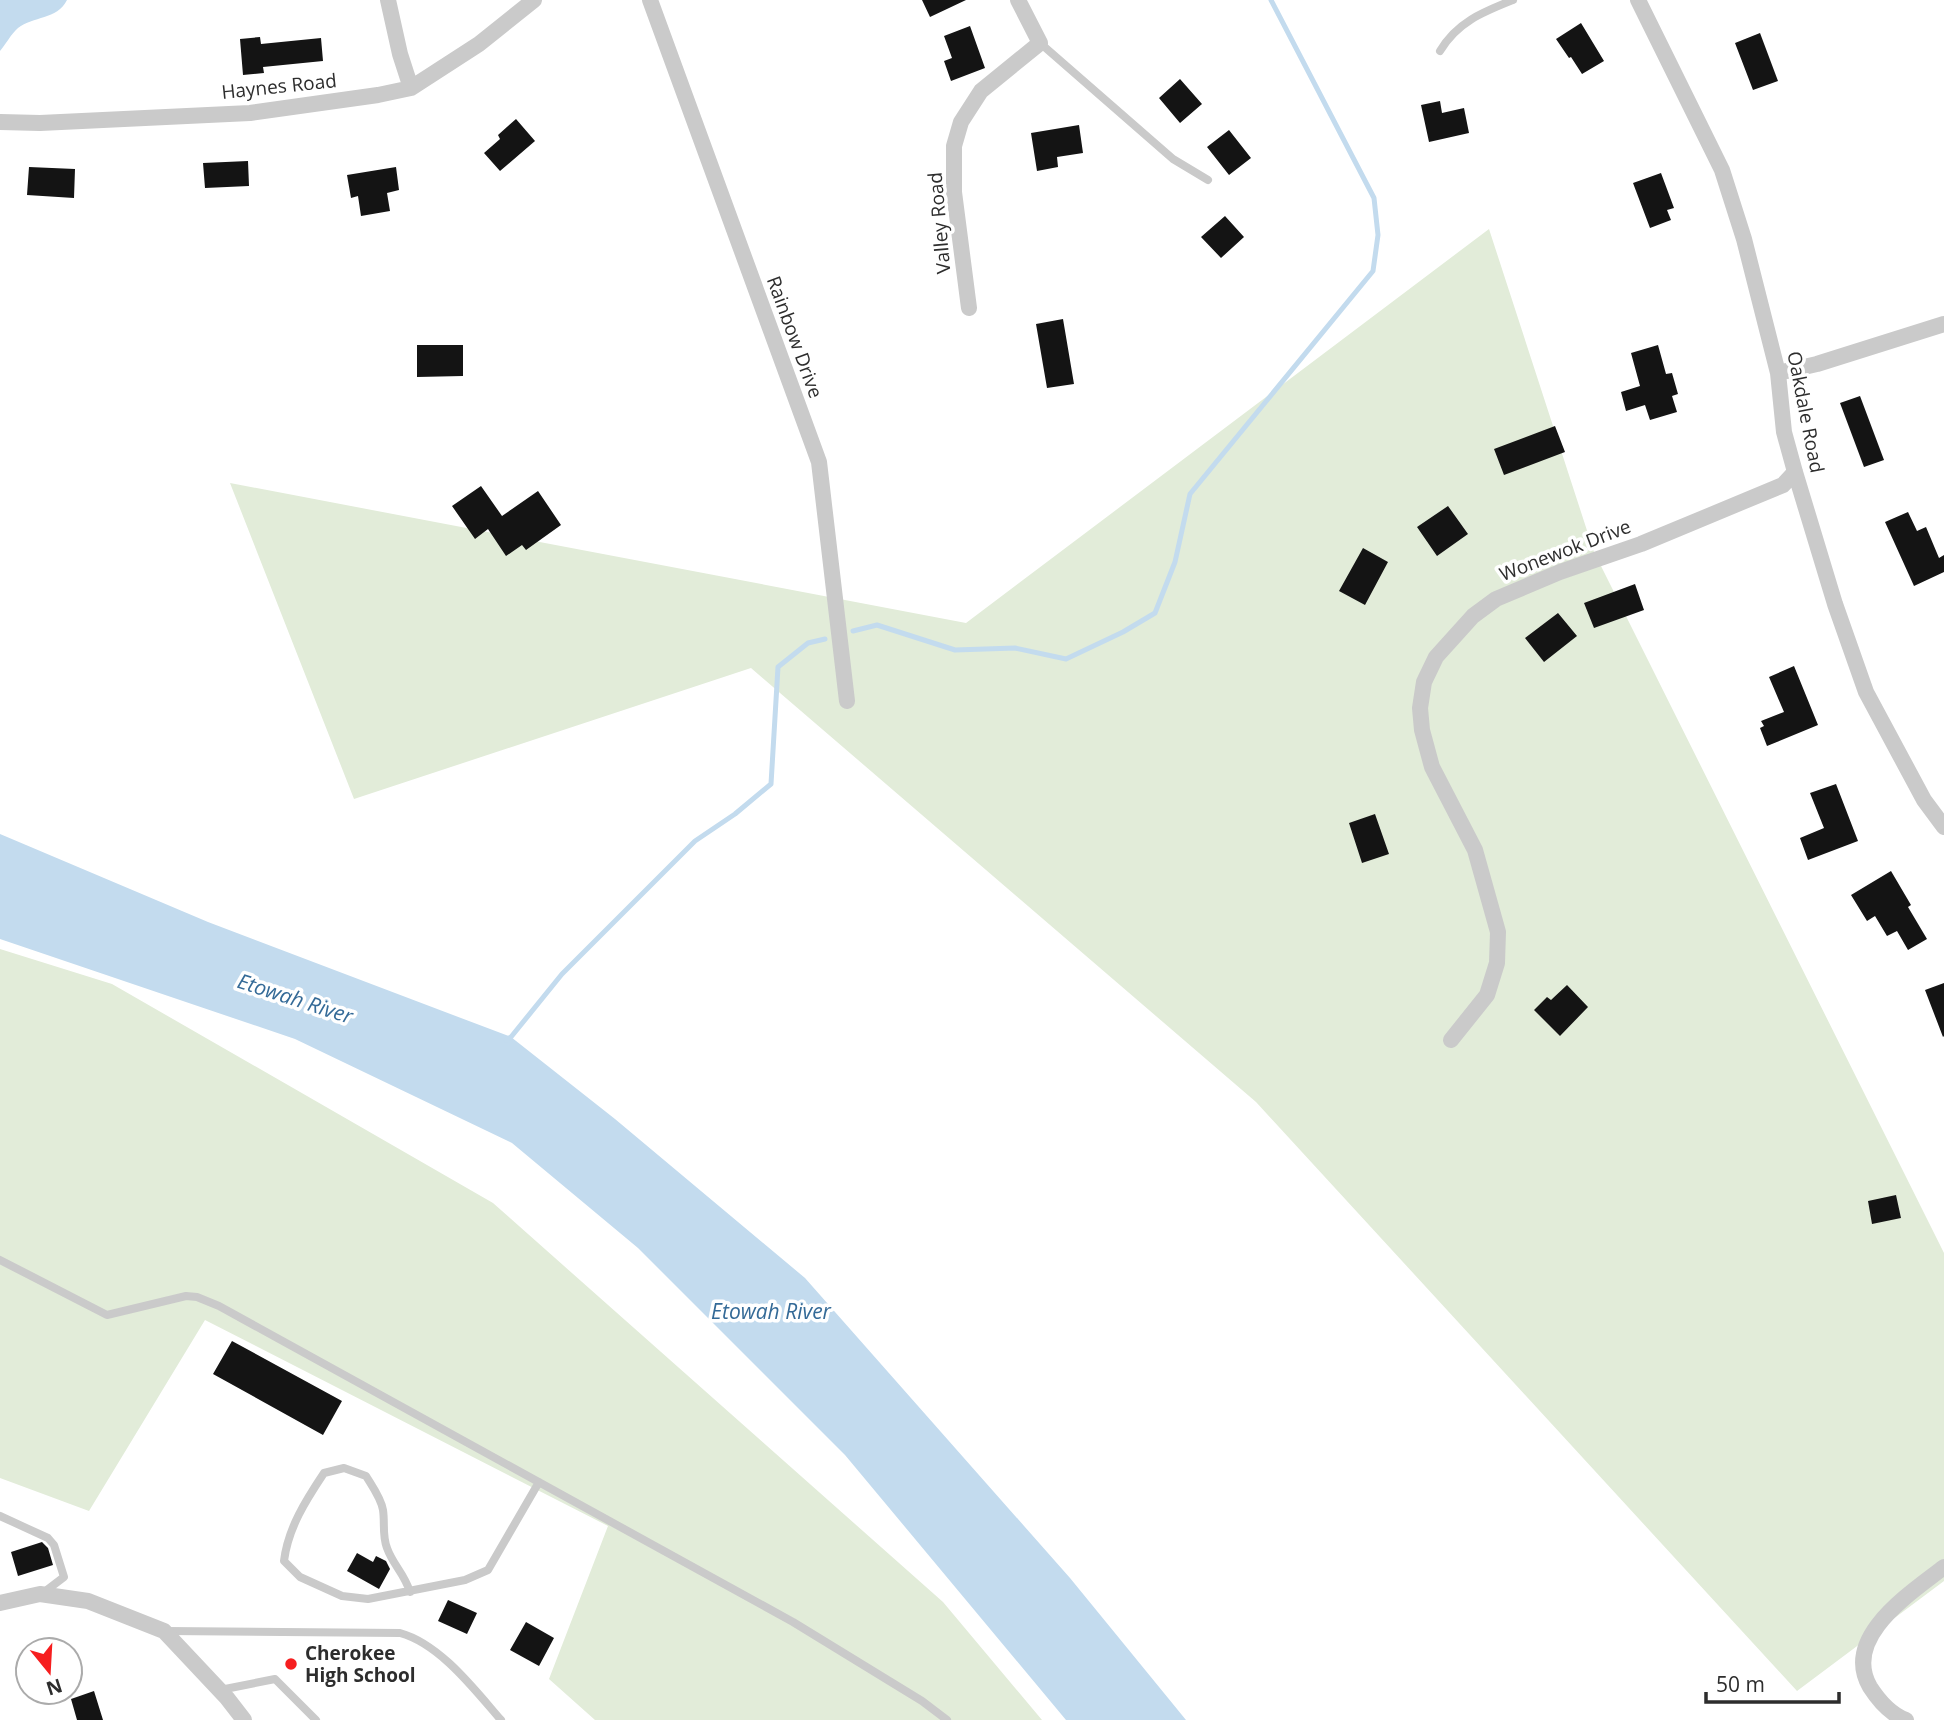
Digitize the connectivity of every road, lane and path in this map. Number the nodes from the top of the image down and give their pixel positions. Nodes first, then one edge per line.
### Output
1 (388, 0) edge
2 (534, 0) edge
3 (650, 0) edge
4 (1018, 0) edge
5 (1513, 0) edge
6 (1638, 0) edge
7 (1040, 43) junction
8 (1440, 51) dead end
9 (411, 88) junction
10 (0, 122) edge
11 (1208, 180) dead end
12 (969, 309) dead end
13 (1944, 324) edge
14 (1778, 373) junction
15 (1795, 472) junction
16 (847, 701) dead end
17 (1944, 827) edge
18 (1451, 1040) dead end
19 (0, 1260) edge
20 (539, 1482) junction
21 (0, 1516) edge
22 (1944, 1567) edge
23 (410, 1592) junction
24 (40, 1594) junction
25 (0, 1603) edge
26 (164, 1631) junction
27 (219, 1690) junction
28 (244, 1720) edge
29 (316, 1720) edge
30 (501, 1720) edge
31 (947, 1720) edge
32 (1906, 1720) edge

1 - 9 street
2 - 9 street, Haynes Road
3 - 16 street, Rainbow Drive
4 - 7 street
5 - 8 lane
6 - 14 street, Oakdale Road
7 - 11 lane
7 - 12 street, Valley Road
9 - 10 street, Haynes Road
13 - 14 street
14 - 15 street, Oakdale Road
15 - 17 street, Oakdale Road
15 - 18 street, Wonewok Drive
19 - 20 lane
20 - 23 lane
20 - 31 lane
21 - 24 lane
22 - 32 street
23 - 23 lane
24 - 25 street
24 - 26 street
26 - 27 street
26 - 30 lane
27 - 28 street
27 - 29 lane

